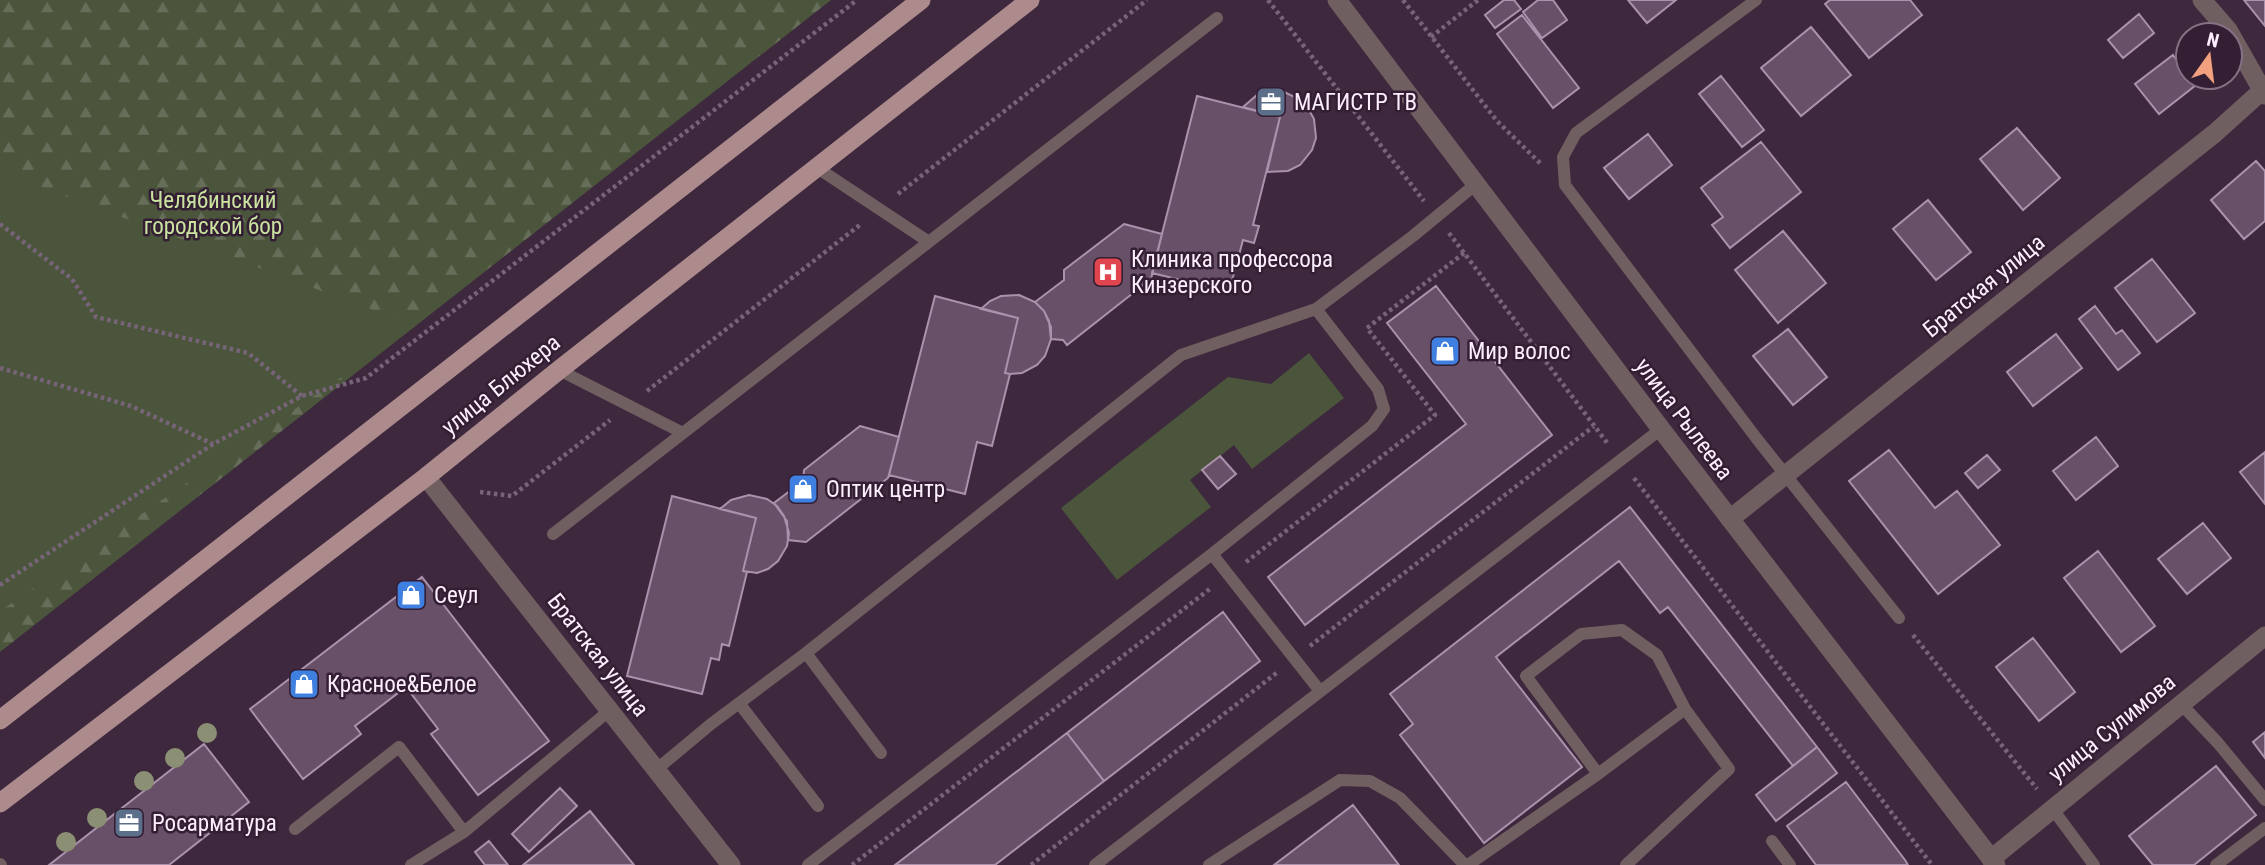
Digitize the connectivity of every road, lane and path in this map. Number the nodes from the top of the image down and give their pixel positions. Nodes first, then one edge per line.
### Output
1 (857, 0) edge
2 (921, 0) edge
3 (1030, 0) edge
4 (1147, 0) edge
5 (1268, 0) edge
6 (1337, 0) edge
7 (1403, 0) edge
8 (1478, 0) edge
9 (1756, 0) edge
10 (2202, 0) edge
11 (1217, 18) dead end
12 (1431, 37) junction
13 (2264, 91) edge
14 (816, 167) junction
15 (1476, 184) junction
16 (1564, 185) junction
17 (879, 210) junction
18 (1437, 217) junction
19 (0, 224) edge
20 (929, 242) junction
21 (1316, 309) junction
22 (0, 368) edge
23 (559, 370) junction
24 (302, 396) junction
25 (628, 406) junction
26 (1661, 429) junction
27 (682, 433) junction
28 (214, 444) junction
29 (1620, 460) junction
30 (1785, 476) junction
31 (426, 477) junction
32 (480, 492) dead end
33 (1730, 519) junction
34 (552, 534) dead end
35 (1212, 554) junction
36 (1228, 575) junction
37 (0, 585) edge
38 (1899, 618) joint
39 (2265, 636) edge
40 (806, 653) junction
41 (1320, 691) junction
42 (740, 703) junction
43 (2181, 704) junction
44 (1685, 709) junction
45 (610, 710) junction
46 (0, 720) edge
47 (881, 753) dead end
48 (656, 769) junction
49 (1598, 774) junction
50 (2265, 800) edge
51 (0, 803) edge
52 (818, 806) dead end
53 (2052, 808) junction
54 (2265, 828) edge
55 (295, 829) dead end
56 (464, 832) junction
57 (1772, 841) dead end
58 (1993, 862) edge
59 (411, 865) edge
60 (731, 865) edge
61 (808, 865) edge
62 (852, 865) edge
63 (1095, 865) edge
64 (1209, 865) edge
65 (1467, 865) edge
66 (1626, 865) edge
67 (1790, 865) edge
68 (1932, 865) edge
69 (2094, 865) edge
70 (2216, 865) edge

1 - 24 path
2 - 46 main road, улица Блюхера
3 - 14 main road, улица Блюхера
4 - 17 path
5 - 18 path
6 - 15 street, улица Рылеева
7 - 12 path
8 - 12 path
9 - 16 lane
10 - 13 street
11 - 20 lane
12 - 16 path
13 - 30 street, Братская улица
14 - 17 lane
14 - 23 main road, улица Блюхера
15 - 18 lane
15 - 26 street, улица Рылеева
16 - 30 lane
17 - 20 lane
17 - 25 path
18 - 21 lane
18 - 29 path
19 - 24 path
20 - 27 lane
21 - 35 lane
21 - 40 lane
22 - 28 path
23 - 25 lane
23 - 31 main road, улица Блюхера
24 - 28 path
25 - 27 lane
25 - 32 path
26 - 29 lane
26 - 33 street, улица Рылеева
27 - 34 lane
28 - 37 path
29 - 41 lane
29 - 68 path
30 - 33 street, Братская улица
30 - 38 lane
31 - 45 street, Братская улица
31 - 51 main road, улица Блюхера
33 - 58 street, улица Рылеева
35 - 36 lane
35 - 61 lane
36 - 41 lane
36 - 62 path
38 - 53 path
39 - 43 street, улица Сулимова
40 - 42 lane
40 - 47 lane
41 - 63 lane
42 - 48 lane
42 - 52 lane
43 - 50 lane
43 - 53 street, улица Сулимова
44 - 49 lane
44 - 49 lane
44 - 66 lane
45 - 48 street, Братская улица
45 - 56 lane
48 - 60 street, Братская улица
49 - 65 lane
53 - 58 street, улица Сулимова
53 - 69 lane
54 - 70 lane
55 - 56 lane
56 - 59 lane
57 - 67 lane
64 - 65 lane

